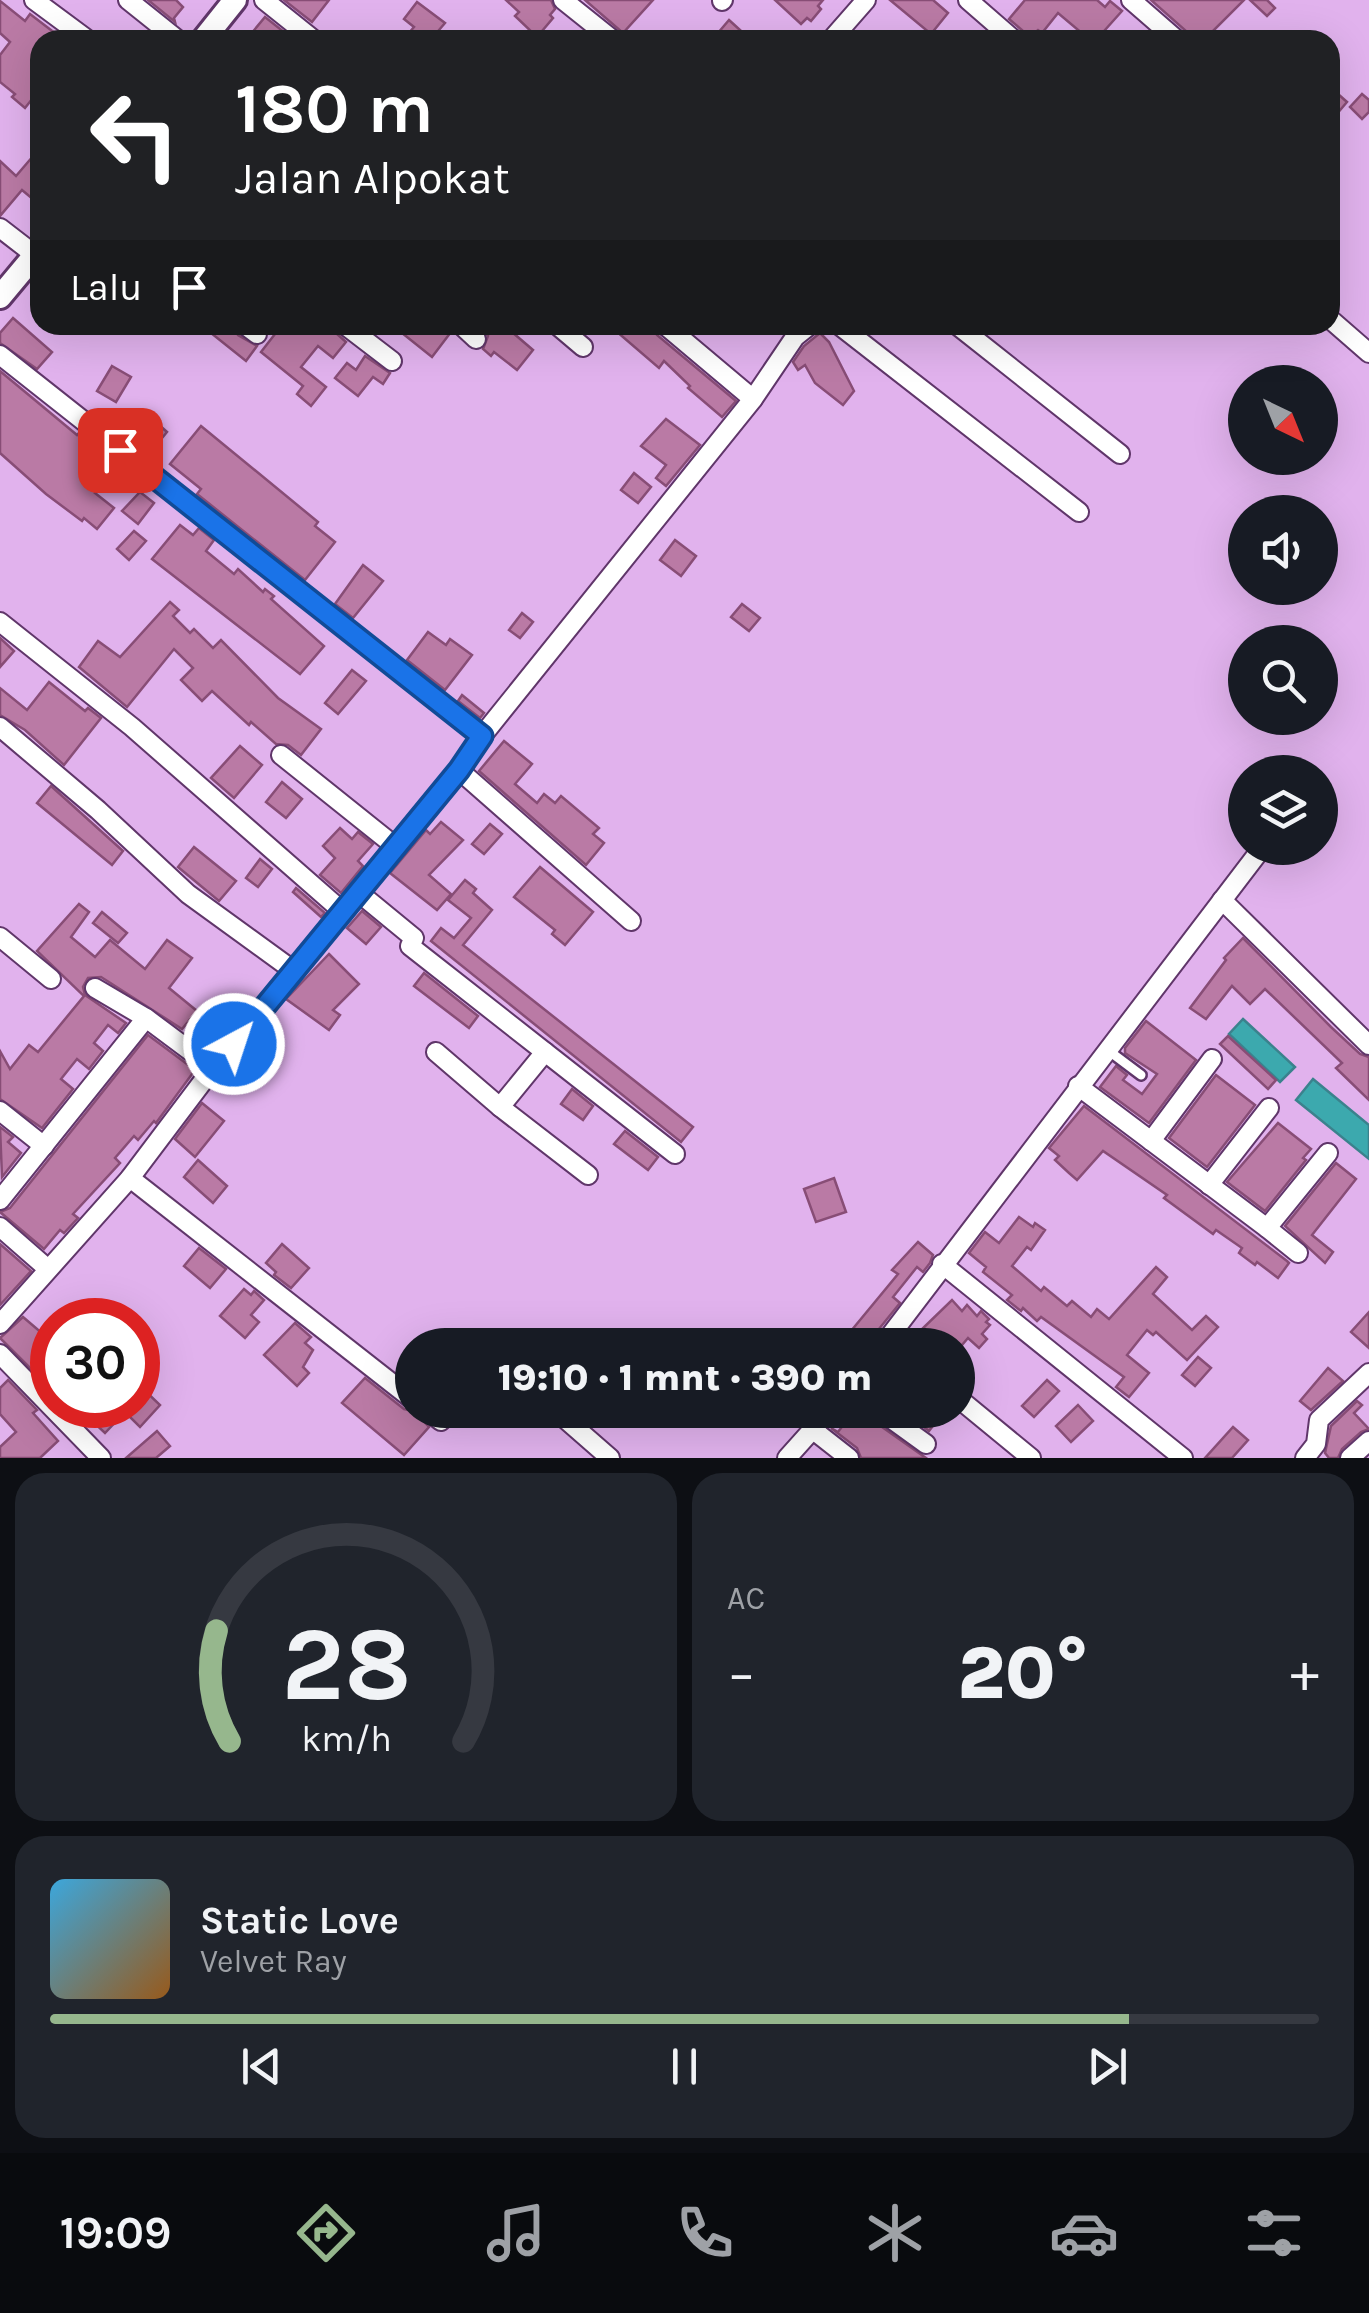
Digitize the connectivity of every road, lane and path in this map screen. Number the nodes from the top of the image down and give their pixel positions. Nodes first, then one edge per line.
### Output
1 (34, 0) edge
2 (128, 0) edge
3 (235, 0) edge
4 (264, 0) edge
5 (563, 0) edge
6 (866, 0) edge
7 (968, 0) edge
8 (1131, 0) edge
9 (74, 30) edge
10 (166, 30) edge
11 (212, 30) edge
12 (302, 30) edge
13 (600, 30) edge
14 (840, 30) edge
15 (1002, 30) edge
16 (1166, 30) edge
17 (0, 228) edge
18 (30, 247) edge
19 (30, 261) edge
20 (0, 297) edge
21 (1340, 328) edge
22 (358, 335) edge
23 (473, 335) edge
24 (569, 335) edge
25 (677, 335) edge
26 (798, 335) edge
27 (852, 335) edge
28 (970, 335) edge
29 (476, 338) dead end
30 (583, 347) dead end
31 (1369, 354) edge
32 (0, 355) edge
33 (392, 361) dead end
34 (753, 399) junction
35 (1120, 454) dead end
36 (1079, 512) dead end
37 (0, 622) edge
38 (0, 726) edge
39 (482, 736) junction
40 (282, 755) dead end
41 (459, 770) junction
42 (396, 847) junction
43 (1249, 865) edge
44 (358, 892) junction
45 (1222, 900) junction
46 (342, 911) junction
47 (630, 921) dead end
48 (0, 936) edge
49 (294, 971) junction
50 (51, 979) dead end
51 (95, 988) dead end
52 (146, 1018) junction
53 (1369, 1045) edge
54 (1107, 1049) junction
55 (436, 1052) dead end
56 (545, 1052) junction
57 (1212, 1059) dead end
58 (214, 1068) junction
59 (1141, 1075) dead end
60 (1078, 1086) junction
61 (500, 1106) junction
62 (1269, 1108) dead end
63 (0, 1111) edge
64 (1150, 1141) junction
65 (44, 1146) junction
66 (1328, 1153) dead end
67 (675, 1154) dead end
68 (588, 1175) dead end
69 (130, 1178) junction
70 (1209, 1185) junction
71 (0, 1200) edge
72 (0, 1227) edge
73 (1267, 1228) junction
74 (1298, 1253) dead end
75 (942, 1264) junction
76 (48, 1268) junction
77 (0, 1324) edge
78 (898, 1328) edge
79 (0, 1354) edge
80 (1369, 1373) edge
81 (395, 1386) edge
82 (975, 1412) edge
83 (576, 1428) edge
84 (812, 1428) joint
85 (903, 1428) edge
86 (1369, 1441) edge
87 (926, 1444) dead end
88 (102, 1458) edge
89 (610, 1458) edge
90 (787, 1458) edge
91 (849, 1458) edge
92 (1031, 1458) edge
93 (1183, 1458) edge
94 (1305, 1458) edge
95 (1350, 1458) edge

1 - 9 street
2 - 10 street
3 - 11 street
4 - 12 street
5 - 13 street
6 - 14 street
7 - 15 street
8 - 16 street
17 - 18 street
19 - 20 street
21 - 31 street
22 - 33 street
23 - 29 street
24 - 30 street
25 - 34 street
26 - 34 street
27 - 36 street
28 - 35 street
32 - 39 street
34 - 39 street
37 - 46 street
38 - 49 street
39 - 41 street
40 - 42 street
41 - 42 street
41 - 47 street
42 - 44 street
43 - 45 street
44 - 46 street
44 - 56 street
45 - 53 street
45 - 54 street
46 - 49 street
48 - 50 street
49 - 58 street
51 - 52 street
52 - 58 street
52 - 65 street
54 - 59 lane
54 - 60 street
55 - 61 street
56 - 61 street
56 - 67 street
57 - 64 street
58 - 69 street
60 - 64 street
60 - 75 street
61 - 68 street
62 - 70 street
63 - 65 street
64 - 70 street
65 - 71 street
66 - 73 street
69 - 76 street
69 - 81 street
70 - 73 street
72 - 76 street
73 - 74 street
75 - 78 street
75 - 93 street
76 - 77 street
79 - 88 street
80 - 94 street
82 - 92 street
83 - 89 street
84 - 90 street
84 - 91 street
85 - 87 street
86 - 95 street

